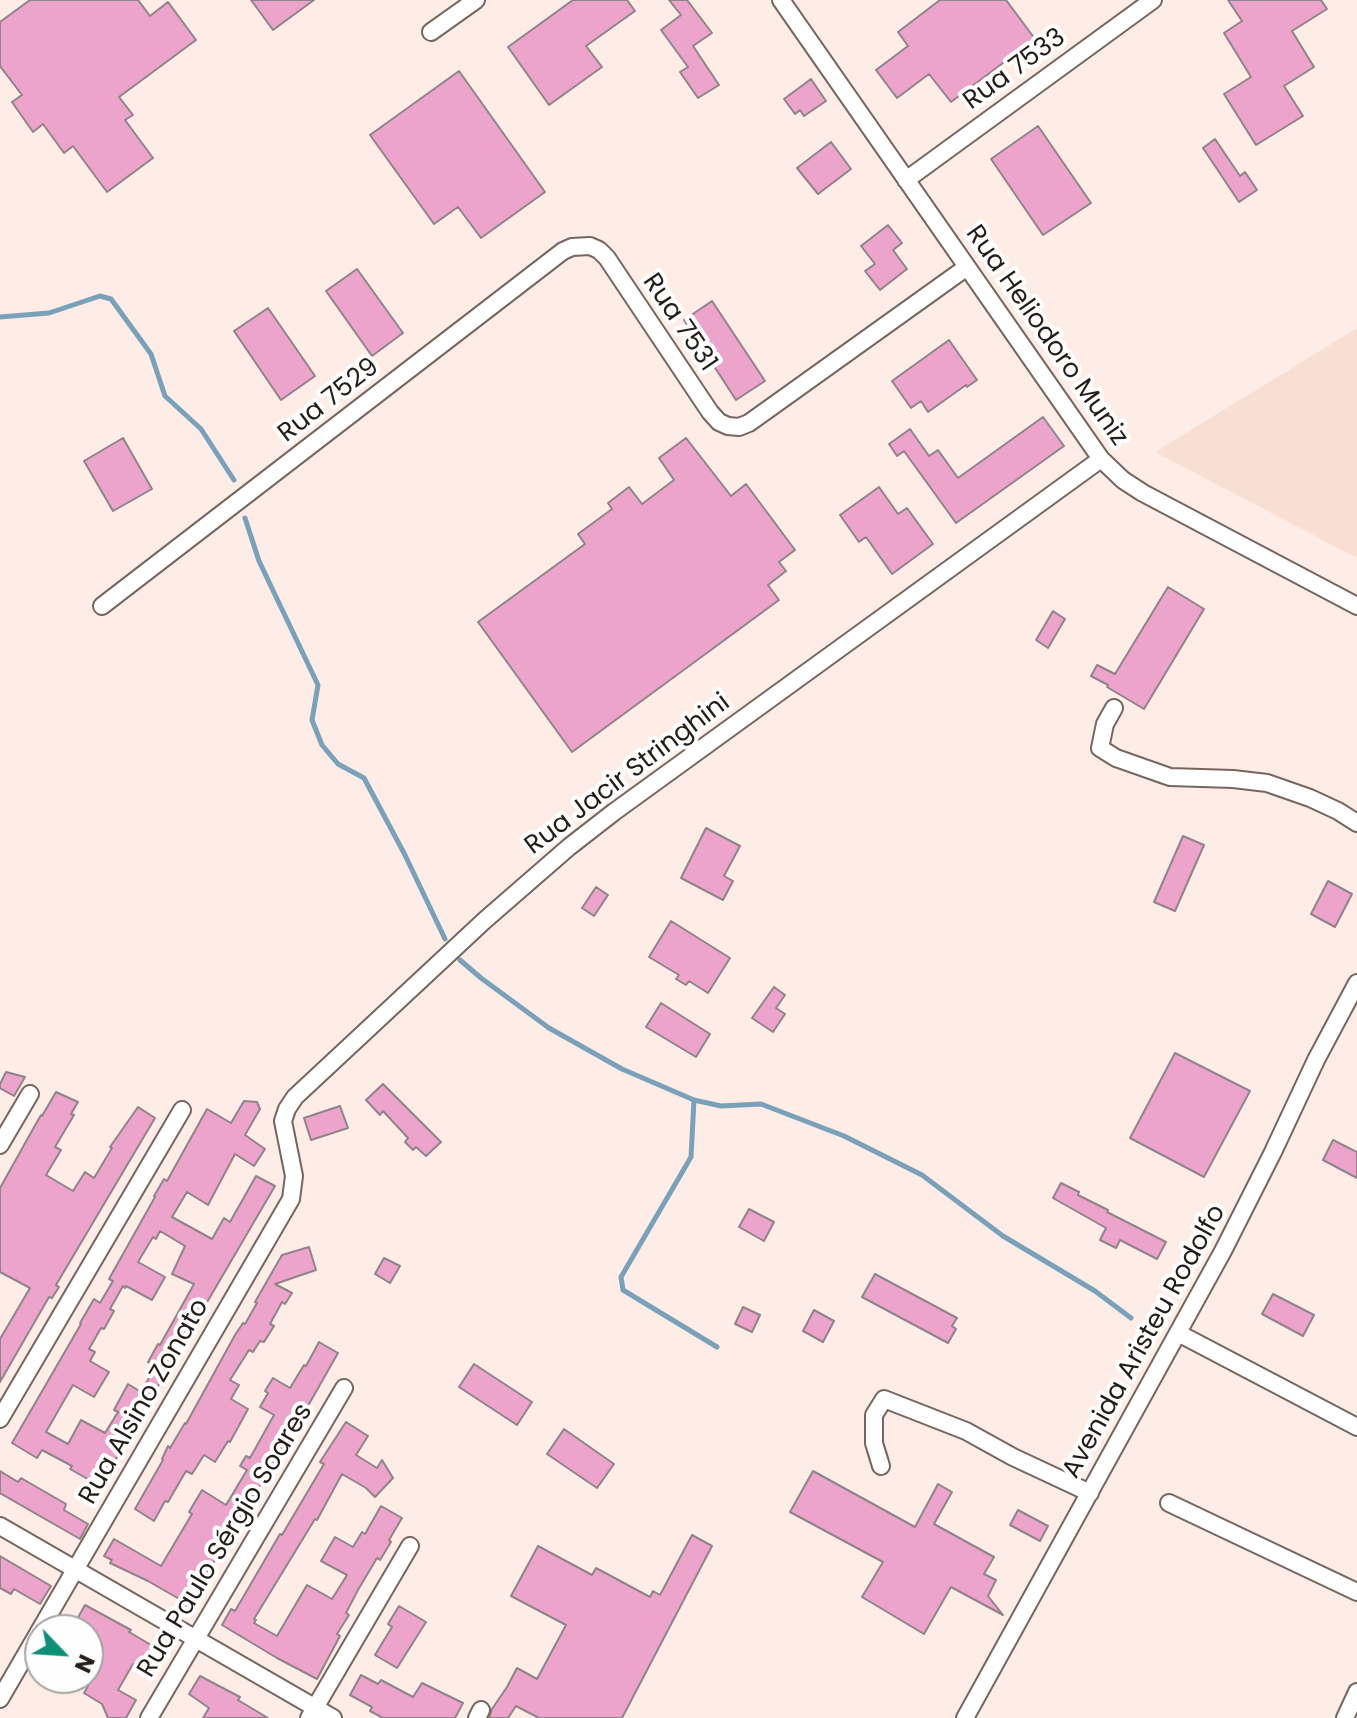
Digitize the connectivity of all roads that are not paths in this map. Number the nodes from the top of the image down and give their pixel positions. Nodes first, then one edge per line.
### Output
1 (476, 0) edge
2 (781, 0) edge
3 (1153, 0) edge
4 (431, 32) dead end
5 (906, 180) junction
6 (590, 246) joint
7 (967, 267) junction
8 (1101, 459) junction
9 (102, 606) dead end
10 (1357, 606) edge
11 (1114, 708) dead end
12 (1357, 823) edge
13 (1357, 983) edge
14 (30, 1094) dead end
15 (182, 1110) dead end
16 (0, 1145) edge
17 (291, 1199) joint
18 (1178, 1333) junction
19 (344, 1388) dead end
20 (0, 1419) edge
21 (1357, 1427) edge
22 (881, 1466) dead end
23 (1090, 1493) junction
24 (1169, 1503) dead end
25 (0, 1526) edge
26 (410, 1546) dead end
27 (75, 1570) junction
28 (1357, 1592) edge
29 (49, 1614) edge
30 (196, 1639) junction
31 (24, 1658) edge
32 (1357, 1692) edge
33 (0, 1699) edge
34 (312, 1713) edge
35 (149, 1718) edge
36 (333, 1718) edge
37 (965, 1718) edge
38 (1345, 1718) edge

1 - 4 street
2 - 5 street, Rua Heliodoro Muniz
3 - 5 street, Rua 7533
5 - 7 street, Rua Heliodoro Muniz
6 - 7 street, Rua 7531
6 - 9 street, Rua 7529
7 - 8 street, Rua Heliodoro Muniz
8 - 10 street, Rua Heliodoro Muniz
8 - 17 street, Rua Jacir Stringhini
11 - 12 street
13 - 18 street, Avenida Aristeu Rodolfo
14 - 16 street
15 - 20 street
17 - 27 street, Rua Alsino Zonato
18 - 21 street
18 - 23 street, Avenida Aristeu Rodolfo
19 - 30 street, Rua Paulo Sérgio Soares
22 - 23 street
23 - 37 street, Avenida Aristeu Rodolfo
24 - 28 street
25 - 27 street
26 - 34 street
27 - 29 street, Rua Alsino Zonato
27 - 30 street
30 - 34 street
30 - 35 street, Rua Paulo Sérgio Soares
31 - 33 street, Rua Alsino Zonato
32 - 38 street
34 - 36 street

